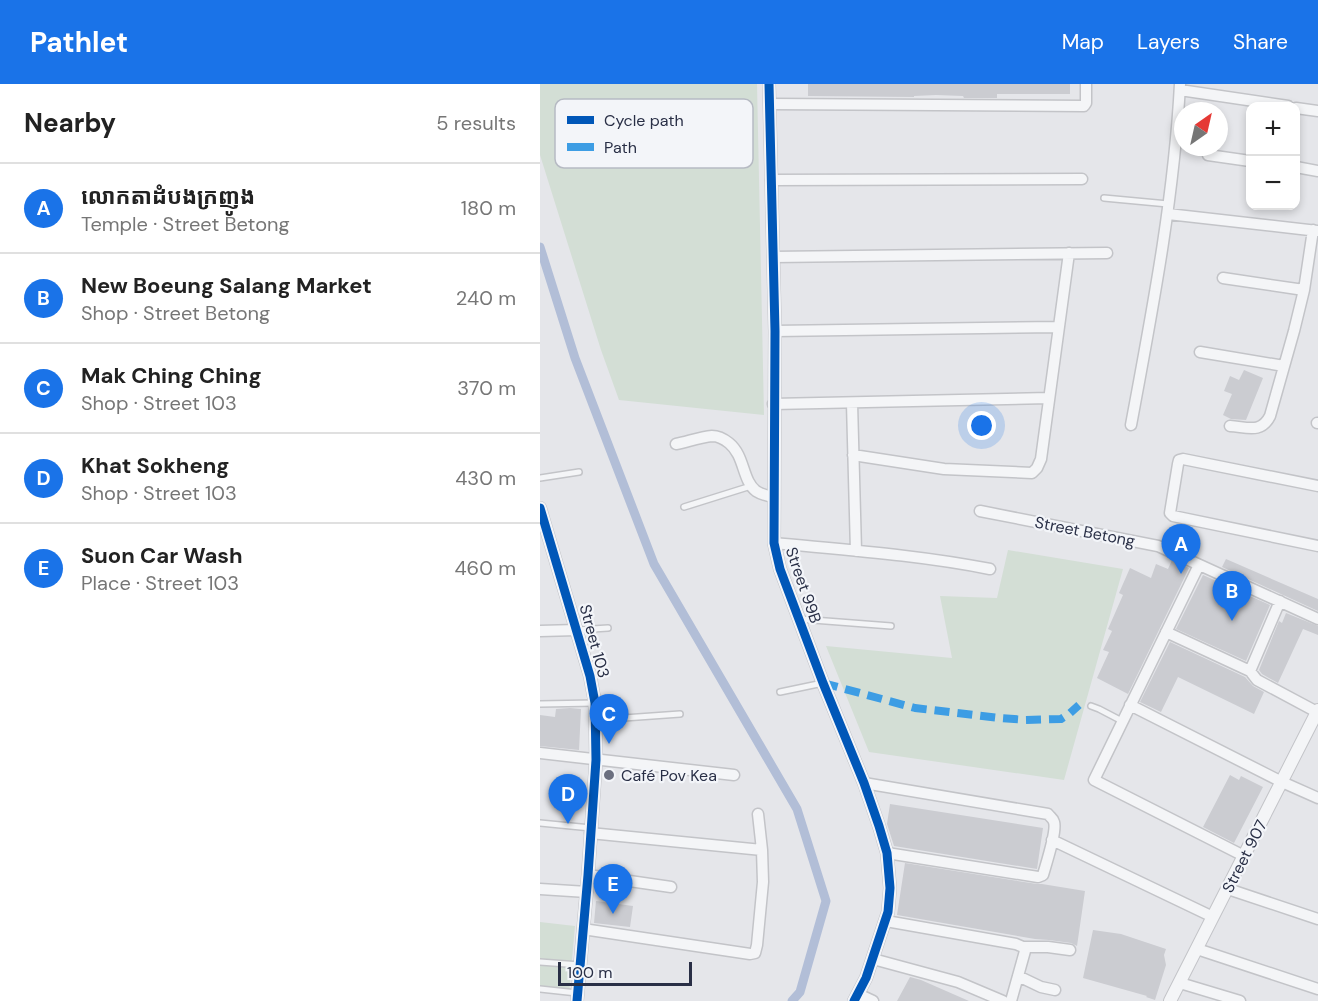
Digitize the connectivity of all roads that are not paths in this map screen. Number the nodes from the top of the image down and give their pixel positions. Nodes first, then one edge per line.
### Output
1 (769, 84) edge
2 (1086, 84) edge
3 (1180, 87) edge
4 (1265, 102) edge
5 (770, 104) junction
6 (1300, 109) edge
7 (1318, 111) edge
8 (1215, 156) edge
9 (1246, 160) edge
10 (1300, 168) edge
11 (1318, 171) edge
12 (1082, 179) dead end
13 (771, 180) junction
14 (1104, 198) dead end
15 (1169, 209) junction
16 (1316, 231) edge
17 (1069, 253) junction
18 (1107, 253) dead end
19 (773, 257) junction
20 (1223, 278) dead end
21 (1304, 290) junction
22 (1058, 327) junction
23 (775, 331) junction
24 (1200, 352) dead end
25 (1284, 366) junction
26 (1049, 398) junction
27 (852, 403) junction
28 (773, 404) junction
29 (1131, 425) dead end
30 (1230, 426) dead end
31 (676, 444) dead end
32 (853, 455) junction
33 (579, 472) dead end
34 (540, 478) edge
35 (751, 486) junction
36 (1318, 486) edge
37 (774, 497) junction
38 (684, 507) dead end
39 (540, 508) edge
40 (980, 511) dead end
41 (774, 543) junction
42 (1318, 546) edge
43 (856, 551) junction
44 (1198, 565) junction
45 (990, 569) dead end
46 (1280, 601) junction
47 (799, 619) junction
48 (1318, 619) edge
49 (891, 626) dead end
50 (608, 628) dead end
51 (577, 630) junction
52 (540, 631) edge
53 (1166, 632) junction
54 (1251, 671) junction
55 (823, 683) junction
56 (780, 692) dead end
57 (595, 703) junction
58 (540, 704) edge
59 (1130, 705) junction
60 (1091, 706) dead end
61 (1318, 711) edge
62 (680, 714) dead end
63 (596, 720) junction
64 (1122, 721) junction
65 (540, 753) edge
66 (596, 760) junction
67 (734, 775) dead end
68 (1282, 782) junction
69 (864, 783) junction
70 (1318, 798) edge
71 (758, 813) dead end
72 (540, 823) edge
73 (591, 830) junction
74 (1052, 840) junction
75 (762, 850) junction
76 (886, 853) junction
77 (1244, 856) junction
78 (588, 875) junction
79 (671, 886) dead end
80 (540, 888) edge
81 (1228, 889) junction
82 (586, 892) junction
83 (1213, 917) junction
84 (1318, 919) edge
85 (886, 921) junction
86 (583, 929) junction
87 (1023, 947) junction
88 (1197, 949) junction
89 (1070, 950) dead end
90 (873, 959) junction
91 (540, 962) edge
92 (580, 965) junction
93 (1018, 976) junction
94 (1180, 982) junction
95 (540, 989) edge
96 (1318, 989) edge
97 (1055, 990) dead end
98 (577, 997) edge
99 (856, 998) edge
100 (873, 1001) edge
101 (1003, 1001) edge
102 (1011, 1001) edge
103 (1170, 1001) edge
104 (1240, 1001) edge

1 - 5 street, Street 99B
2 - 5 street
3 - 4 street
3 - 15 street
5 - 13 street, Street 99B
6 - 7 street
8 - 9 street
10 - 11 street
12 - 13 street
13 - 19 street, Street 99B
14 - 15 lane
15 - 16 street
15 - 29 street
16 - 21 street
17 - 18 street
17 - 19 street
17 - 22 street
19 - 23 street, Street 99B
20 - 21 street
21 - 25 street
22 - 23 street
22 - 26 street
23 - 28 street, Street 99B
24 - 25 street
25 - 30 street
26 - 27 street
26 - 32 street
27 - 28 street
27 - 32 street
28 - 37 street, Street 99B
31 - 35 street
32 - 43 street
33 - 34 lane
35 - 37 street
35 - 38 lane
36 - 42 street
37 - 41 street, Street 99B
39 - 51 street, Street 103
40 - 44 street, Street Betong
41 - 43 street
41 - 47 street, Street 99B
43 - 45 street
44 - 46 street, Street Betong
44 - 53 street
46 - 48 street, Street Betong
46 - 54 street
47 - 49 lane
47 - 55 street, Street 99B
50 - 51 lane
51 - 52 street
51 - 57 street, Street 103
53 - 54 street
53 - 59 street
54 - 61 street
55 - 56 lane
55 - 69 street, Street 99B
57 - 58 lane
57 - 63 street, Street 103
59 - 64 street
59 - 68 street
60 - 64 lane
61 - 68 street, Street 907
62 - 63 lane
63 - 66 street, Street 103
64 - 77 street
65 - 66 street
66 - 67 street
66 - 73 street, Street 103
68 - 70 street
68 - 77 street, Street 907
69 - 74 street
69 - 76 street, Street 99B
71 - 75 street
72 - 73 lane
73 - 75 street
73 - 78 street, Street 103
74 - 76 street
74 - 83 street
75 - 86 street
76 - 85 street, Street 99B
77 - 81 street, Street 907
78 - 79 street
78 - 82 street, Street 103
80 - 82 street
81 - 83 street, Street 907
81 - 84 street
82 - 86 street, Street 103
83 - 88 street, Street 907
85 - 87 street
85 - 90 street, Street 99B
86 - 92 street, Street 103
87 - 89 street
87 - 93 street
88 - 94 street, Street 907
88 - 96 street
90 - 99 street, Street 99B
90 - 101 street
91 - 92 lane
92 - 98 street, Street 103
93 - 97 street
93 - 102 street
94 - 103 street, Street 907
94 - 104 street
95 - 98 lane
99 - 100 street

